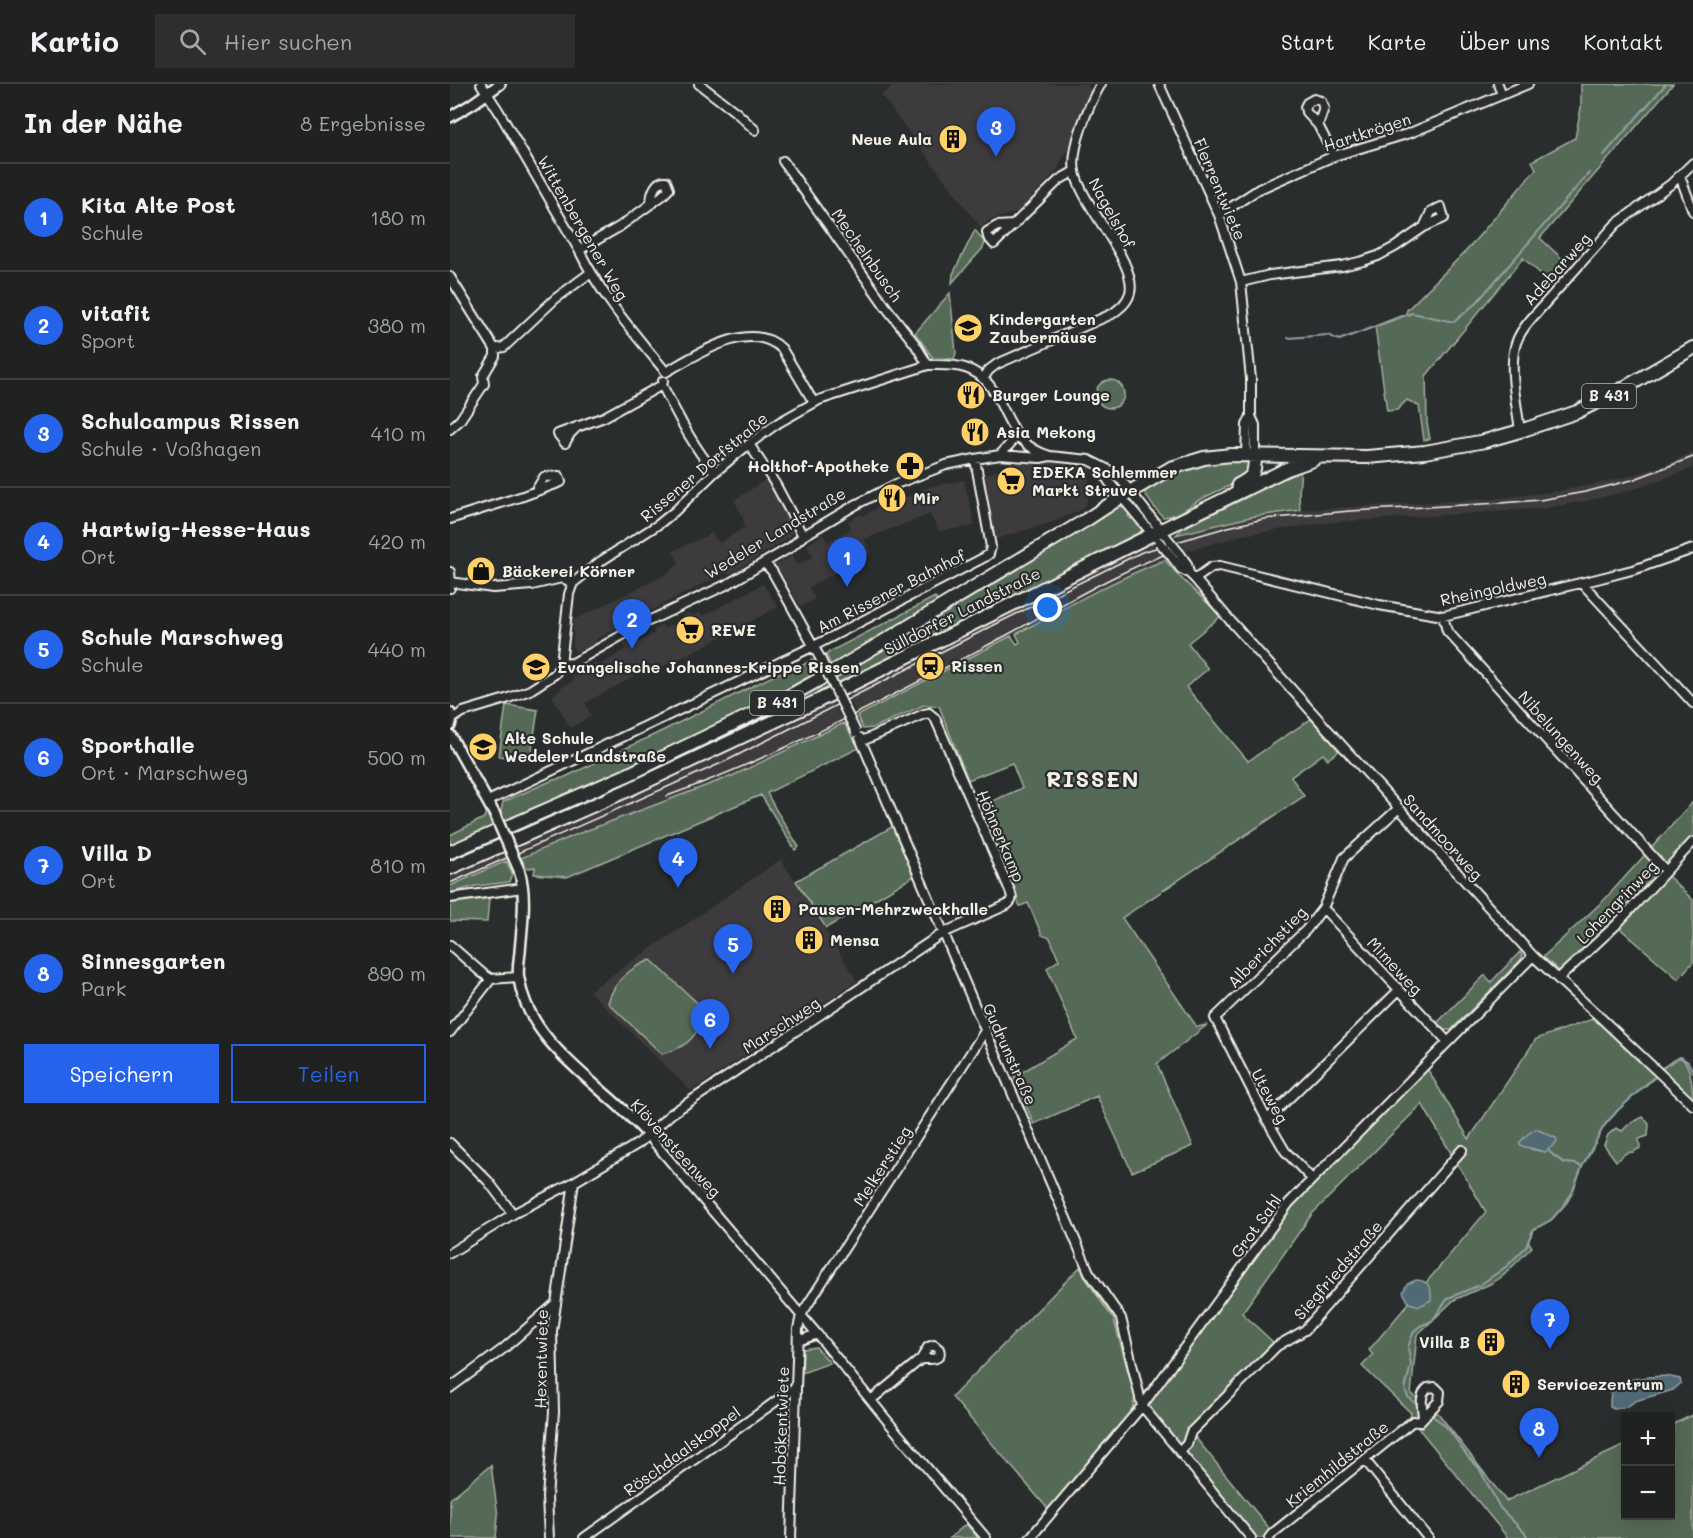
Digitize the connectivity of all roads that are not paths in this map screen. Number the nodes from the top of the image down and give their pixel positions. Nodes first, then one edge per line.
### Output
1 (481, 84) edge
2 (500, 84) edge
3 (699, 84) edge
4 (1101, 84) edge
5 (1159, 84) edge
6 (1498, 84) edge
7 (1528, 84) edge
8 (488, 94) junction
9 (1502, 95) junction
10 (450, 117) edge
11 (1318, 125) dead end
12 (755, 130) dead end
13 (1334, 156) junction
14 (783, 162) dead end
15 (1693, 163) edge
16 (1075, 171) junction
17 (1680, 176) junction
18 (651, 204) dead end
19 (1693, 211) edge
20 (1220, 214) junction
21 (1014, 225) dead end
22 (1424, 227) dead end
23 (579, 250) junction
24 (590, 273) junction
25 (450, 277) edge
26 (1240, 282) junction
27 (1693, 348) edge
28 (495, 349) junction
29 (928, 365) junction
30 (666, 372) junction
31 (983, 379) junction
32 (662, 385) junction
33 (814, 403) junction
34 (578, 426) dead end
35 (450, 429) edge
36 (1520, 431) junction
37 (1018, 435) junction
38 (749, 444) junction
39 (1251, 455) junction
40 (1000, 456) junction
41 (1050, 456) junction
42 (1320, 458) junction
43 (975, 459) junction
44 (715, 472) junction
45 (535, 492) dead end
46 (1126, 494) junction
47 (450, 519) edge
48 (1179, 522) junction
49 (803, 536) junction
50 (1160, 536) junction
51 (1693, 549) edge
52 (764, 563) junction
53 (450, 572) edge
54 (1192, 576) junction
55 (573, 583) junction
56 (1582, 583) junction
57 (450, 584) edge
58 (1443, 616) junction
59 (814, 646) junction
60 (561, 664) junction
61 (1693, 704) edge
62 (451, 717) edge
63 (450, 735) edge
64 (862, 741) junction
65 (488, 801) junction
66 (1399, 808) junction
67 (1693, 842) edge
68 (450, 852) edge
69 (450, 868) edge
70 (1666, 871) junction
71 (522, 888) junction
72 (450, 898) edge
73 (1323, 908) junction
74 (944, 933) junction
75 (450, 945) edge
76 (1533, 956) junction
77 (518, 977) junction
78 (491, 979) junction
79 (1558, 980) junction
80 (1399, 990) junction
81 (1215, 1018) joint
82 (985, 1031) junction
83 (450, 1032) edge
84 (1448, 1041) junction
85 (1693, 1105) edge
86 (1267, 1120) junction
87 (648, 1135) junction
88 (450, 1143) edge
89 (1462, 1150) dead end
90 (1312, 1179) junction
91 (574, 1182) junction
92 (513, 1214) junction
93 (450, 1253) edge
94 (555, 1304) junction
95 (801, 1315) junction
96 (817, 1334) junction
97 (798, 1341) junction
98 (921, 1359) dead end
99 (796, 1387) junction
100 (450, 1388) edge
101 (871, 1400) junction
102 (1142, 1406) junction
103 (1423, 1416) junction
104 (1180, 1451) junction
105 (1365, 1460) junction
106 (549, 1538) edge
107 (584, 1538) edge
108 (791, 1538) edge
109 (986, 1538) edge
110 (1030, 1538) edge
111 (1251, 1538) edge
112 (1269, 1538) edge
113 (1428, 1538) edge

1 - 8 street, Wittenbergener Weg
2 - 8 street
3 - 12 street
4 - 16 street, Nagelshof
5 - 20 street, Flerrentwiete
6 - 9 street
7 - 9 street, Hartkrögen
8 - 10 street
8 - 23 street, Wittenbergener Weg
9 - 13 street, Hartkrögen
11 - 13 street
13 - 20 street, Hartkrögen
14 - 29 street, Mechelnbusch
15 - 17 street, Adebarweg
16 - 21 street
16 - 31 street, Nagelshof
17 - 19 street
17 - 36 street, Adebarweg
18 - 23 street
20 - 26 street, Flerrentwiete
22 - 26 street
23 - 24 street, Wittenbergener Weg
24 - 28 street
24 - 30 street, Wittenbergener Weg
25 - 28 street
26 - 39 street, Flerrentwiete
27 - 36 main road, B 431
28 - 35 street
29 - 31 street, Rissener Dorfstraße
29 - 33 street, Rissener Dorfstraße
30 - 32 street
30 - 33 street
31 - 37 street, Rissener Dorfstraße
32 - 34 street
32 - 44 street
33 - 38 street, Rissener Dorfstraße
36 - 42 main road, B 431
37 - 40 street
37 - 41 street, Rissener Dorfstraße
38 - 44 street, Rissener Dorfstraße
38 - 49 street
39 - 42 main road, B 431
39 - 46 main road, B 431
39 - 48 main road
40 - 41 street, Wedeler Landstraße
40 - 43 street, Wedeler Landstraße
41 - 46 street, Wedeler Landstraße
42 - 48 main road, B 431
43 - 49 street, Wedeler Landstraße
43 - 59 street, Am Rissener Bahnhof
44 - 55 street, Rissener Dorfstraße
45 - 47 street
46 - 50 street, Wedeler Landstraße
46 - 68 main road, Sülldorfer Landstraße / B 431
48 - 50 main road, B 431
49 - 52 street, Wedeler Landstraße
50 - 54 street, Sandmoorweg, bridge
50 - 69 main road, Sülldorfer Landstraße / B 431
51 - 56 street, Rheingoldweg
52 - 59 street, Gudrunstraße
52 - 60 street, Wedeler Landstraße
53 - 57 street
54 - 58 street, Rheingoldweg
54 - 66 street, Sandmoorweg
55 - 57 street
55 - 60 street
56 - 58 street, Rheingoldweg
56 - 61 street
58 - 70 street, Nibelungenweg
59 - 64 street, Gudrunstraße, bridge
59 - 65 street, Am Rissener Bahnhof
60 - 62 street, Wedeler Landstraße
63 - 65 street, Klövensteenweg
64 - 74 street, Gudrunstraße
64 - 74 street, Höhnerkamp
65 - 71 street, Klövensteenweg, bridge
66 - 73 street, Alberichstieg
66 - 76 street, Sandmoorweg
67 - 70 street, Lohengrinweg
70 - 79 street, Lohengrinweg
71 - 72 street
71 - 77 street, Klövensteenweg
73 - 80 street, Mimeweg
73 - 81 street, Alberichstieg
74 - 82 street, Gudrunstraße
74 - 87 street, Marschweg
75 - 78 street
76 - 79 street, Sandmoorweg
76 - 84 street, Grot Sahl
77 - 78 street
77 - 87 street, Klövensteenweg
78 - 83 street
79 - 85 street, Sandmoorweg
80 - 84 street, Mimeweg
80 - 86 street
81 - 86 street, Uteweg
82 - 95 street, Melkerstieg
82 - 102 street, Gudrunstraße
84 - 90 street, Grot Sahl
86 - 90 street, Uteweg
87 - 91 street, Marschweg
87 - 95 street, Klövensteenweg
88 - 92 street
89 - 104 street, Siegfriedstraße
90 - 102 street, Grot Sahl
91 - 92 street, Marschweg
91 - 94 street, Hexentwiete
92 - 93 street, Marschweg
94 - 100 street
94 - 106 street, Hexentwiete
95 - 96 street, Klövensteenweg
95 - 97 street, Hobökentwiete
96 - 97 street
96 - 101 street, Klövensteenweg
97 - 99 street, Hobökentwiete
98 - 101 street
99 - 107 street, Röschdaalskoppel
99 - 108 street, Hobökentwiete
101 - 109 street, Klövensteenweg
102 - 104 street, Gudrunstraße
102 - 110 street, Grot Sahl
103 - 103 street, Kriemhildstraße
103 - 105 street, Kriemhildstraße
104 - 111 street, Gudrunstraße
105 - 112 street, Kriemhildstraße
105 - 113 street

